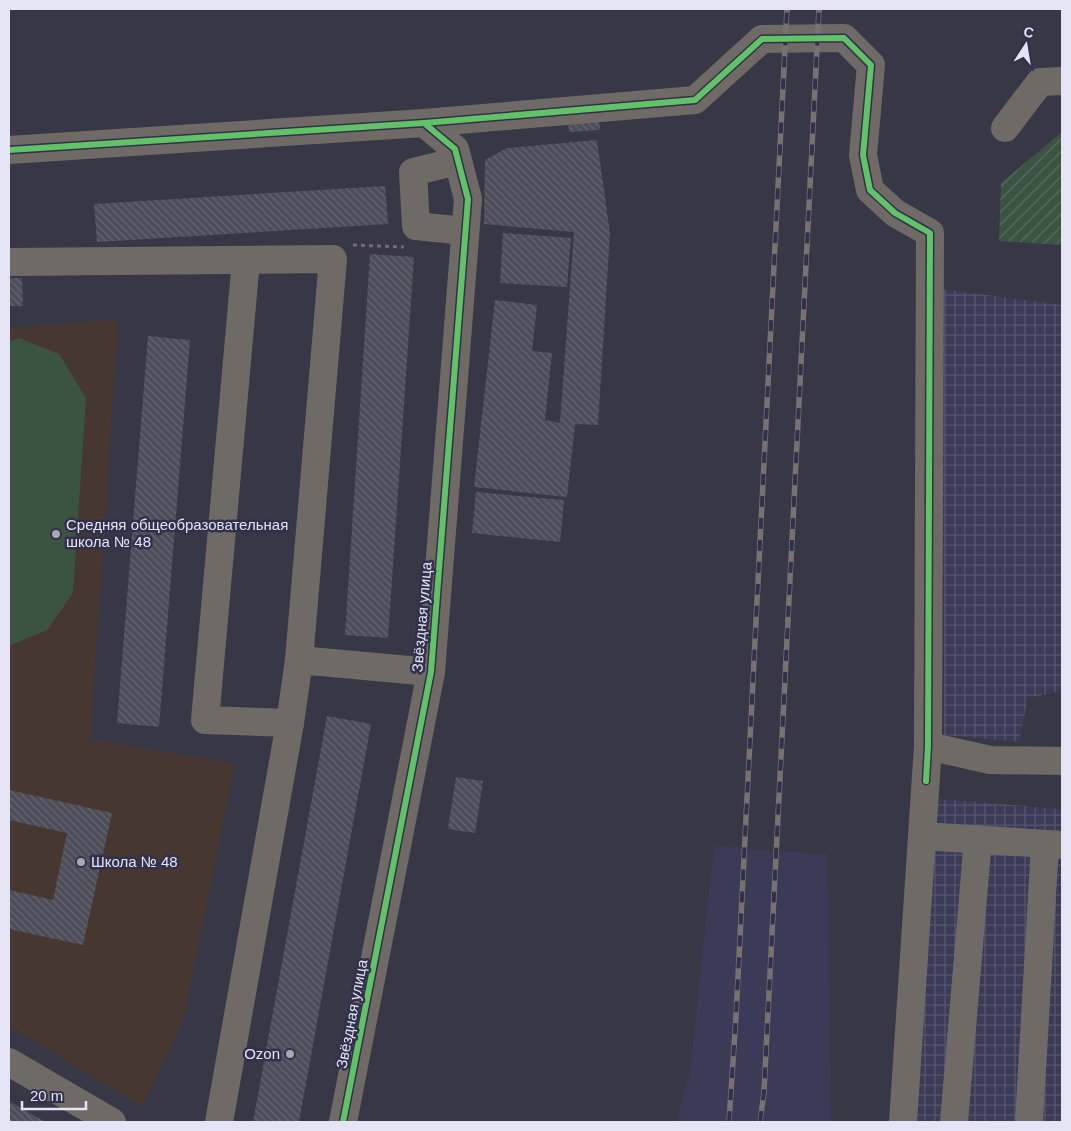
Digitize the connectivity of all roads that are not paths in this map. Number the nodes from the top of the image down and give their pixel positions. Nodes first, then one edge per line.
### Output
1 (1062, 81) edge
2 (424, 123) junction
3 (1005, 128) dead end
4 (9, 150) edge
5 (458, 161) junction
6 (465, 231) junction
7 (246, 260) junction
8 (9, 262) edge
9 (299, 660) junction
10 (431, 672) junction
11 (290, 723) junction
12 (928, 746) junction
13 (990, 760) junction
14 (1062, 761) edge
15 (1062, 777) edge
16 (922, 836) junction
17 (978, 839) junction
18 (1054, 844) edge
19 (9, 1062) edge
20 (112, 1122) edge
21 (219, 1122) edge
22 (343, 1122) edge
23 (904, 1122) edge
24 (954, 1122) edge
25 (1029, 1122) edge

1 - 3 street
2 - 4 street
2 - 5 street, Звёздная улица
2 - 12 street
5 - 6 street, Звёздная улица
5 - 6 street
6 - 10 street, Звёздная улица
7 - 8 street
7 - 9 street
7 - 11 street
9 - 10 street
9 - 11 street
10 - 22 street, Звёздная улица
11 - 21 street
12 - 13 street
12 - 16 street
13 - 14 street
13 - 15 street
16 - 17 street
16 - 23 street
17 - 18 street
17 - 24 street
18 - 25 street
19 - 20 street

